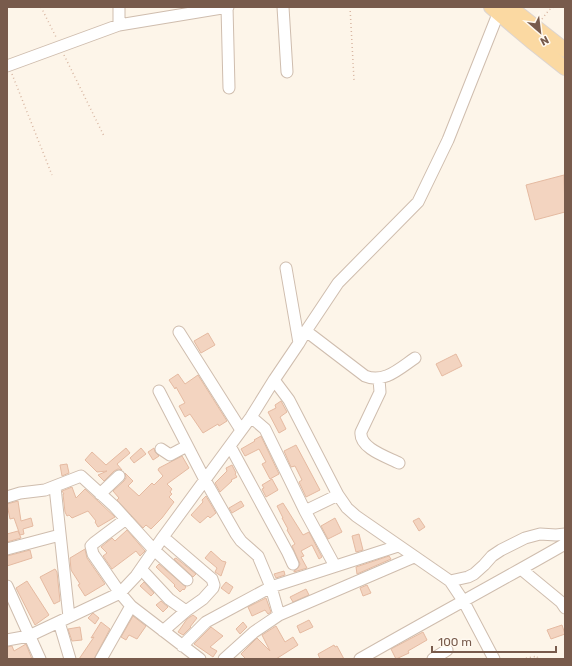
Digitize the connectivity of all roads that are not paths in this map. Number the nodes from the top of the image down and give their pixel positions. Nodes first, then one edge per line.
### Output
1 (119, 7) edge
2 (228, 7) edge
3 (283, 7) edge
4 (500, 9) edge
5 (119, 25) junction
6 (565, 50) edge
7 (8, 66) edge
8 (565, 68) edge
9 (287, 72) dead end
10 (229, 88) dead end
11 (286, 268) dead end
12 (306, 331) junction
13 (179, 332) dead end
14 (299, 343) junction
15 (415, 358) dead end
16 (379, 379) junction
17 (274, 380) junction
18 (159, 391) dead end
19 (251, 417) junction
20 (241, 430) junction
21 (187, 446) junction
22 (230, 446) junction
23 (161, 449) dead end
24 (399, 463) dead end
25 (118, 476) dead end
26 (205, 480) junction
27 (55, 487) junction
28 (100, 494) junction
29 (338, 495) junction
30 (7, 497) edge
31 (305, 512) junction
32 (126, 519) junction
33 (565, 534) edge
34 (60, 535) junction
35 (163, 537) junction
36 (565, 544) edge
37 (398, 546) junction
38 (7, 549) edge
39 (154, 550) junction
40 (414, 556) junction
41 (293, 564) dead end
42 (335, 566) junction
43 (141, 569) junction
44 (521, 569) junction
45 (187, 580) dead end
46 (450, 581) junction
47 (7, 586) edge
48 (270, 587) junction
49 (120, 592) junction
50 (464, 602) junction
51 (131, 606) junction
52 (565, 608) edge
53 (186, 611) junction
54 (279, 615) junction
55 (64, 619) junction
56 (162, 631) junction
57 (28, 636) junction
58 (7, 640) edge
59 (182, 646) junction
60 (447, 650) dead end
61 (365, 658) edge
62 (40, 659) edge
63 (70, 659) edge
64 (101, 659) edge
65 (200, 659) edge
66 (224, 659) edge
67 (433, 659) edge
68 (494, 659) edge

1 - 5 street
2 - 5 street
2 - 10 street
3 - 9 street
4 - 6 main road
4 - 8 main road
4 - 12 street
5 - 7 street
11 - 14 street
12 - 14 street
12 - 16 street
13 - 20 street
14 - 17 street
15 - 16 street
16 - 24 street
17 - 19 street
17 - 29 street
18 - 21 street
19 - 20 street
19 - 31 street
20 - 22 street
21 - 23 street
21 - 26 street
22 - 26 street
22 - 41 street
25 - 28 street
26 - 35 street
26 - 48 street
27 - 28 street
27 - 30 street
27 - 34 street
28 - 32 street
29 - 31 street
29 - 37 street
31 - 42 street
32 - 39 street
32 - 49 street
33 - 46 street
34 - 38 street
34 - 55 street
35 - 39 street
35 - 53 street
36 - 44 street
37 - 40 street
37 - 42 street
39 - 43 street
39 - 45 street
40 - 46 street
40 - 54 street
42 - 48 street
43 - 49 street
43 - 53 street
44 - 50 street
44 - 52 street
46 - 50 street
47 - 57 street
48 - 54 street
48 - 59 street
49 - 51 street
49 - 55 street
50 - 61 street
50 - 68 street
51 - 56 street
51 - 64 street
53 - 56 street
54 - 66 street
55 - 57 street
55 - 63 street
56 - 59 street
57 - 58 street
57 - 62 street
59 - 65 street
60 - 67 street

